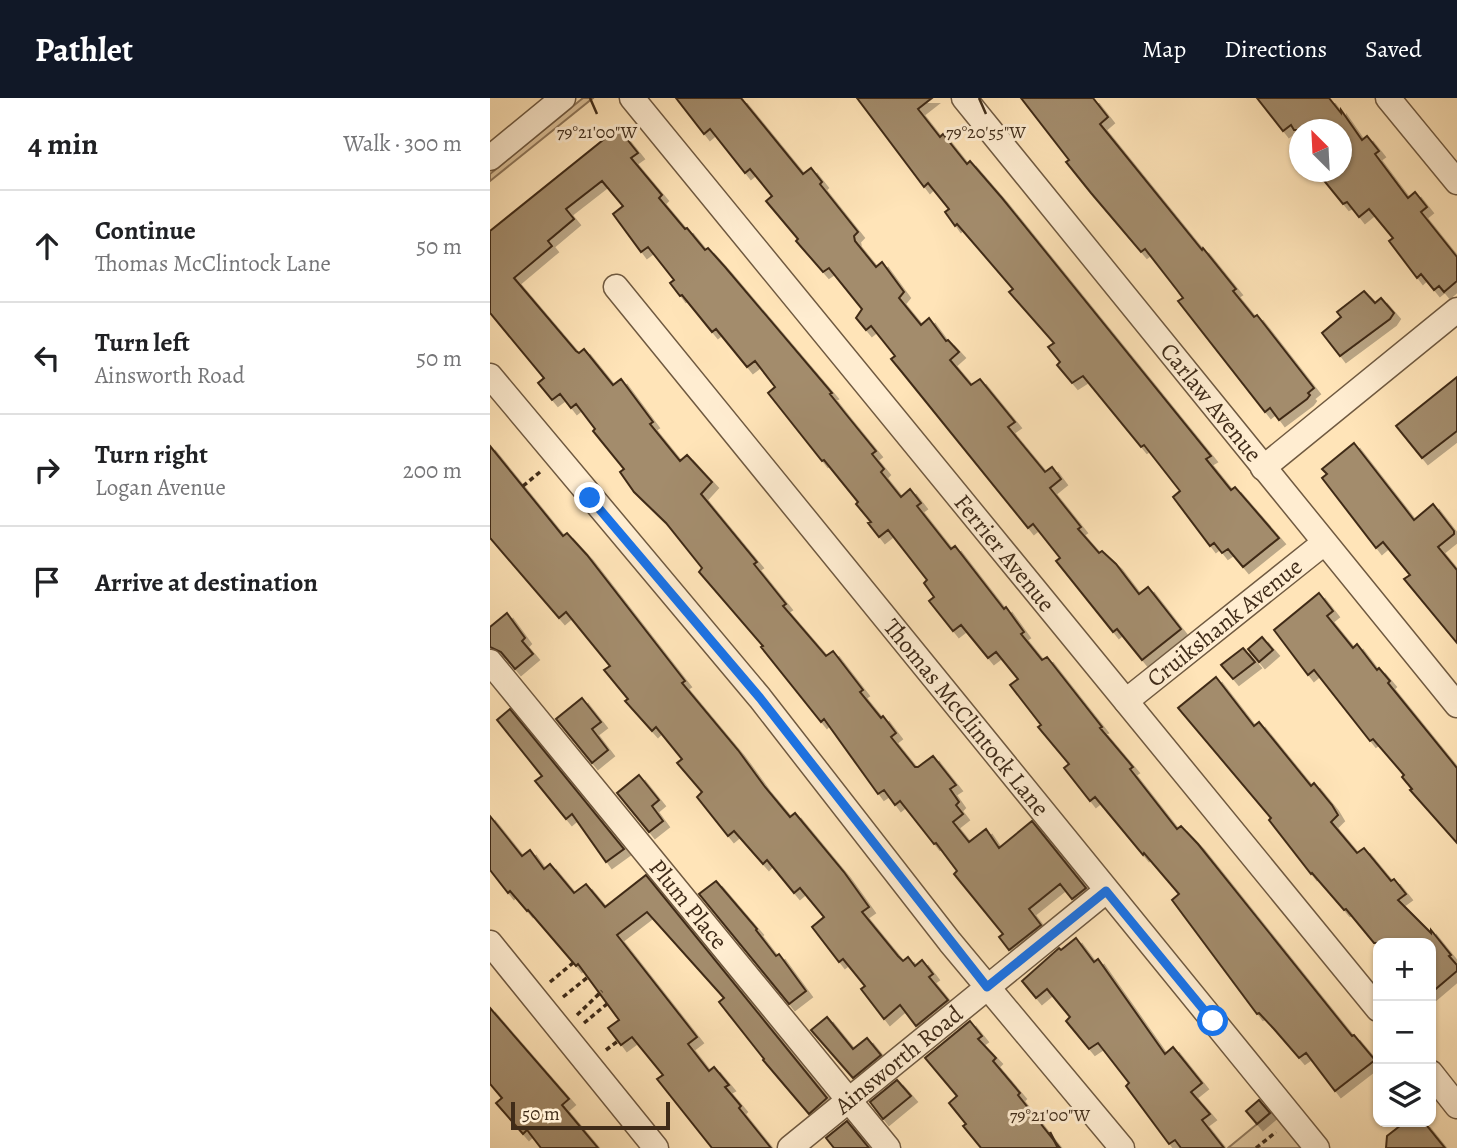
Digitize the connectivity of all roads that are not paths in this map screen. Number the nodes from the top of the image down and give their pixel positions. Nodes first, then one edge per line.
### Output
1 (563, 98) edge
2 (632, 98) edge
3 (964, 98) edge
4 (1388, 98) edge
5 (490, 158) edge
6 (1457, 183) edge
7 (616, 286) dead end
8 (1457, 310) edge
9 (490, 376) edge
10 (1263, 468) junction
11 (1324, 543) junction
12 (490, 662) edge
13 (1126, 701) junction
14 (1457, 705) edge
15 (1106, 891) junction
16 (490, 943) edge
17 (987, 987) junction
18 (1373, 1003) edge
19 (1436, 1079) edge
20 (849, 1100) junction
21 (1457, 1106) edge
22 (656, 1148) edge
23 (790, 1148) edge
24 (888, 1148) edge
25 (1122, 1148) edge
26 (1317, 1148) edge

1 - 5 street
2 - 13 street, Ferrier Avenue
3 - 10 street, Carlaw Avenue
4 - 6 street
7 - 15 street, Thomas McClintock Lane
8 - 10 street
9 - 17 street
10 - 11 street, Carlaw Avenue
11 - 13 street, Cruikshank Avenue
11 - 14 street, Carlaw Avenue
12 - 20 street, Plum Place
13 - 18 street, Ferrier Avenue
15 - 17 street, Ainsworth Road
15 - 26 street, Thomas McClintock Lane
16 - 22 street
17 - 20 street, Ainsworth Road
17 - 25 street
19 - 21 street
20 - 23 street, Ainsworth Road
20 - 24 street, Plum Place

